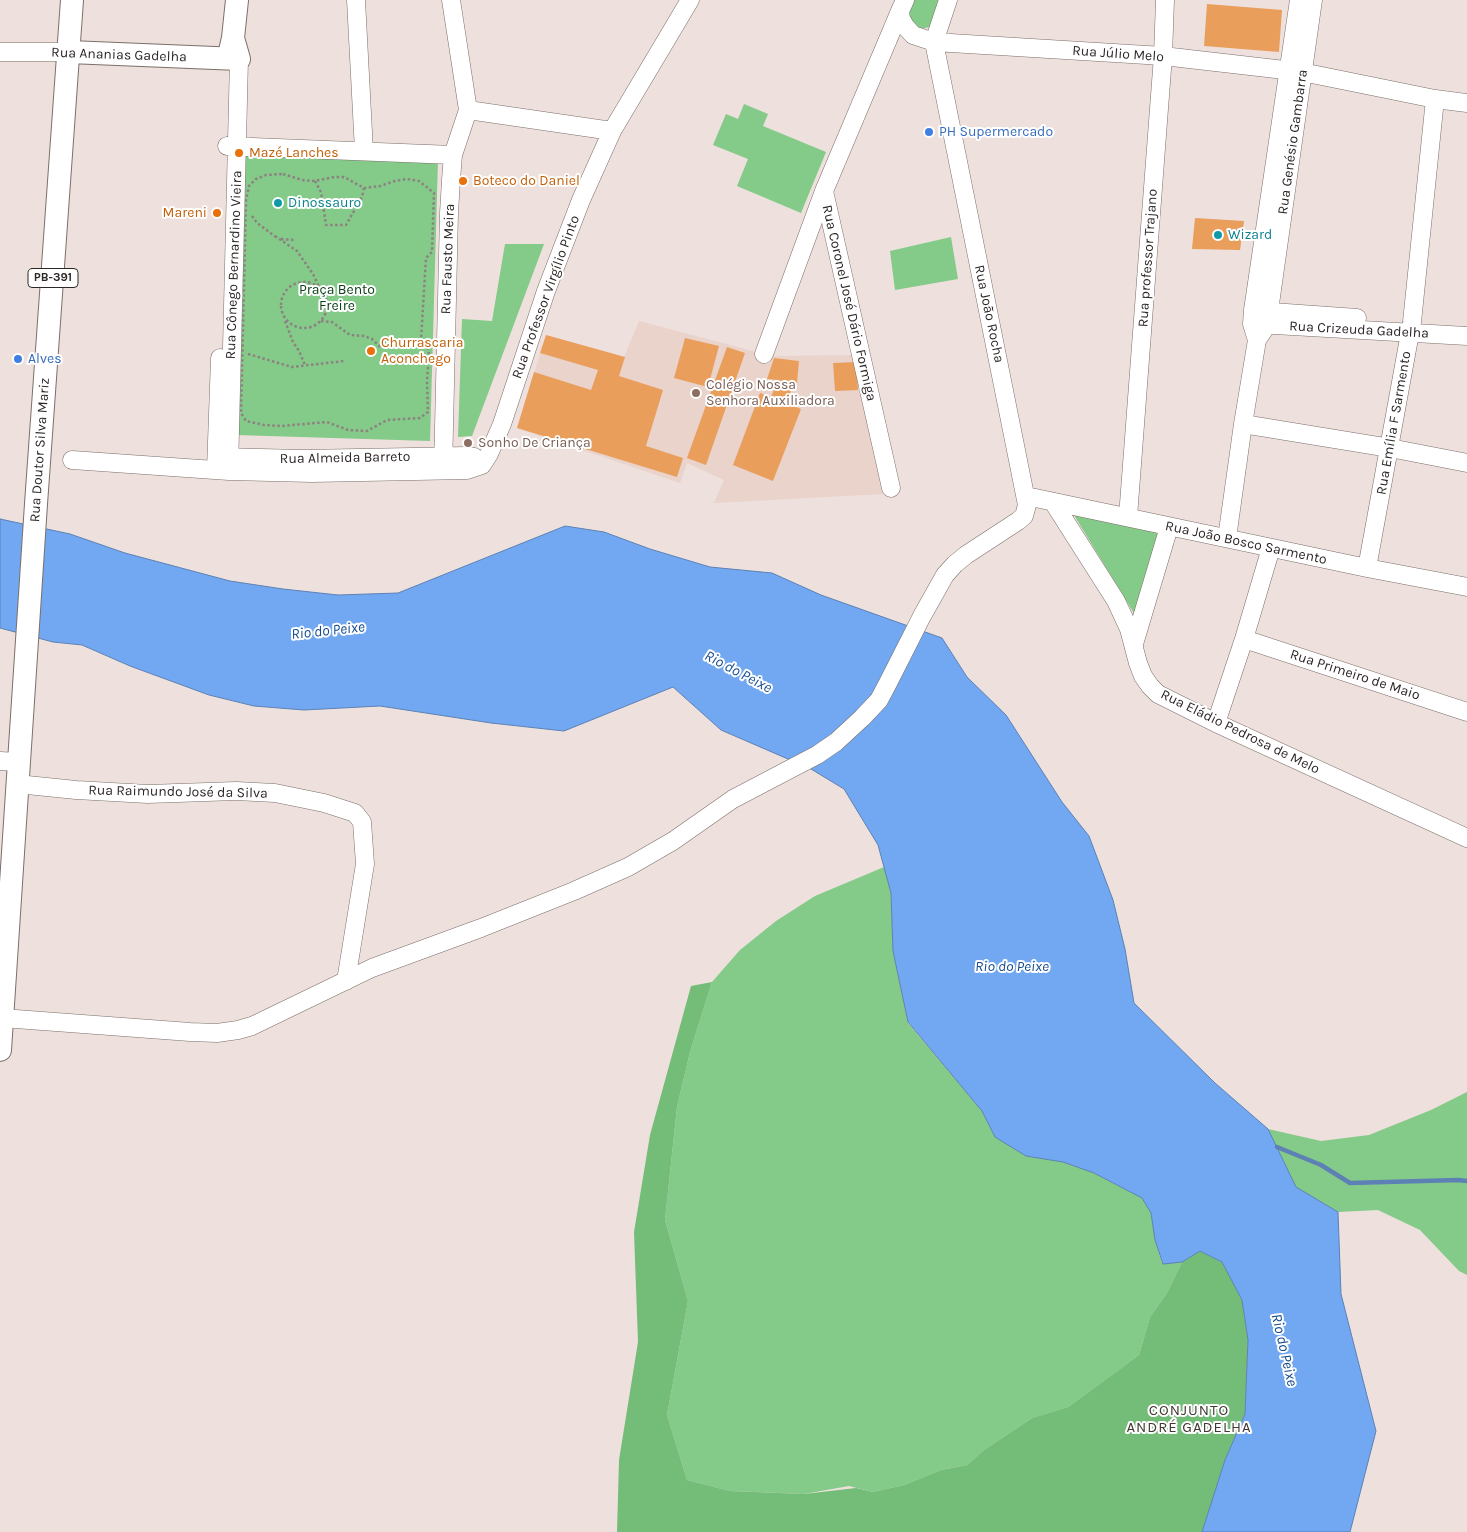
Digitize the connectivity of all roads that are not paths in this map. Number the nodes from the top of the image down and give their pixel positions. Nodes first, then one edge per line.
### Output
1 (72, 0) edge
2 (237, 0) edge
3 (356, 0) edge
4 (452, 0) edge
5 (690, 0) edge
6 (948, 0) edge
7 (1165, 0) edge
8 (1298, 0) edge
9 (1313, 0) edge
10 (903, 5) edge
11 (934, 42) junction
12 (233, 51) junction
13 (0, 52) edge
14 (70, 52) junction
15 (1163, 56) junction
16 (1295, 71) junction
17 (1435, 99) junction
18 (1467, 103) edge
19 (468, 110) junction
20 (612, 130) junction
21 (233, 146) junction
22 (364, 151) junction
23 (453, 155) junction
24 (824, 191) junction
25 (1260, 322) junction
26 (1467, 324) edge
27 (1411, 328) junction
28 (1467, 336) edge
29 (764, 354) dead end
30 (1243, 424) junction
31 (1390, 448) junction
32 (72, 460) dead end
33 (1467, 463) edge
34 (222, 464) junction
35 (443, 464) junction
36 (476, 464) joint
37 (891, 488) dead end
38 (1026, 496) junction
39 (1053, 502) junction
40 (1128, 517) junction
41 (1168, 527) junction
42 (1227, 538) junction
43 (1271, 548) junction
44 (1367, 568) junction
45 (1467, 587) edge
46 (1244, 639) junction
47 (1134, 645) junction
48 (1467, 712) edge
49 (1216, 723) junction
50 (12, 769) edge
51 (1467, 838) edge
52 (346, 981) junction
53 (2, 1007) edge
54 (0, 1050) edge

1 - 14 main road, Rua Doutor Silva Mariz / PB-391
2 - 12 main road
3 - 22 street
4 - 19 street
5 - 20 street, Rua Professor Virgílio Pinto
6 - 11 street
7 - 15 street, Rua professor Trajano
8 - 16 street, Rua Genésio Gambarra
9 - 16 street, Rua Genésio Gambarra
10 - 11 street
10 - 24 street, Rua Coronel José Dário Formiga
11 - 15 street, Rua Júlio Melo
11 - 38 street, Rua João Rocha
12 - 14 main road, Rua Ananias Gadelha
12 - 21 street, Rua Cônego Bernardino Vieira
13 - 14 street, Rua Ananias Gadelha
14 - 50 main road, Rua Doutor Silva Mariz / PB-391
15 - 16 street, Rua Júlio Melo
15 - 40 street, Rua professor Trajano
16 - 17 street, Rua Júlio Melo
16 - 25 street, Rua Genésio Gambarra
17 - 18 street, Rua Júlio Melo
17 - 27 street, Rua Emília F Sarmento
19 - 20 street
19 - 23 street, Rua Fausto Meira
20 - 36 street, Rua Professor Virgílio Pinto
21 - 22 street
21 - 34 street, Rua Cônego Bernardino Vieira
22 - 23 street
23 - 35 street, Rua Fausto Meira
24 - 29 street
24 - 37 street, Rua Coronel José Dário Formiga
25 - 27 street, Rua Crizeuda Gadelha
25 - 30 street, Rua Genésio Gambarra
26 - 27 street, Rua Crizeuda Gadelha
27 - 28 street, Rua Crizeuda Gadelha
27 - 31 street, Rua Emília F Sarmento
30 - 31 street
30 - 42 street, Rua Genésio Gambarra
31 - 33 street
31 - 44 street, Rua Emília F Sarmento
32 - 34 street, Rua Almeida Barreto
34 - 35 street, Rua Almeida Barreto
35 - 36 street, Rua Almeida Barreto
38 - 39 street, Rua João Bosco Sarmento
38 - 52 street, Rua João Rocha
39 - 40 street, Rua João Bosco Sarmento
39 - 47 street, Rua Eládio Pedrosa de Melo
40 - 41 street, Rua João Bosco Sarmento
41 - 42 street, Rua João Bosco Sarmento
41 - 47 street
42 - 43 street, Rua João Bosco Sarmento
43 - 44 street, Rua João Bosco Sarmento
43 - 46 street
44 - 45 street, Rua João Bosco Sarmento
46 - 48 street, Rua Primeiro de Maio
46 - 49 street
47 - 49 street, Rua Eládio Pedrosa de Melo
49 - 51 street, Rua Eládio Pedrosa de Melo
50 - 52 street, Rua Raimundo José da Silva
50 - 53 main road, PB-391
52 - 53 street
53 - 54 main road, PB-391

